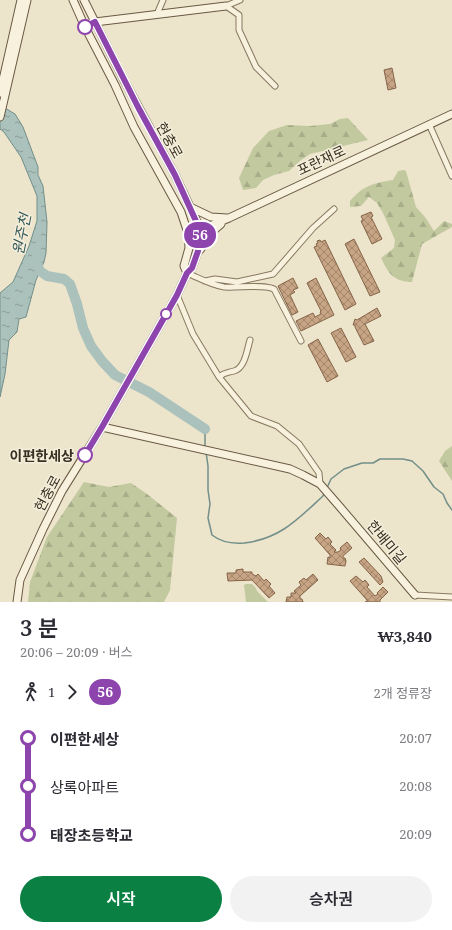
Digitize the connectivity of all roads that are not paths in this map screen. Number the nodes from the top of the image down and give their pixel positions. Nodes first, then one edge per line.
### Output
1 (22, 0) edge
2 (27, 0) edge
3 (72, 0) edge
4 (84, 0) edge
5 (163, 0) edge
6 (240, 0) edge
7 (226, 6) junction
8 (158, 14) junction
9 (95, 22) junction
10 (85, 27) junction
11 (9, 65) junction
12 (124, 80) junction
13 (115, 85) junction
14 (275, 86) dead end
15 (0, 93) edge
16 (452, 114) edge
17 (0, 117) edge
18 (430, 124) junction
19 (452, 176) edge
20 (190, 207) junction
21 (334, 209) dead end
22 (229, 218) junction
23 (200, 230) junction
24 (188, 233) junction
25 (198, 251) junction
26 (187, 273) junction
27 (205, 281) junction
28 (177, 295) junction
29 (250, 340) dead end
30 (301, 341) dead end
31 (219, 377) junction
32 (102, 427) junction
33 (321, 486) junction
34 (415, 595) joint
35 (452, 597) edge
36 (17, 602) edge

1 - 11 street
2 - 11 street
3 - 10 street, 현충로
4 - 9 street, 현충로
5 - 8 street
6 - 7 street
7 - 8 street
7 - 14 street
8 - 9 street
9 - 10 street
9 - 12 street, 현충로
10 - 13 street, 현충로
11 - 15 street
11 - 17 street
12 - 13 street
12 - 20 street, 현충로
13 - 24 street, 현충로
16 - 18 street, 포란재로
18 - 19 street
18 - 22 street, 포란재로
20 - 22 street
20 - 23 street, 현충로
21 - 27 street
22 - 23 street, 포란재로
22 - 25 street
23 - 24 street, 포란재로
23 - 25 street, 현충로
24 - 26 street, 현충로
25 - 26 street, 현충로
26 - 27 street
26 - 28 street, 현충로
27 - 30 street
28 - 31 street
28 - 32 street, 현충로
29 - 31 street
31 - 33 street
32 - 33 street
32 - 36 street, 현충로
33 - 34 street, 한배미길
34 - 35 street

